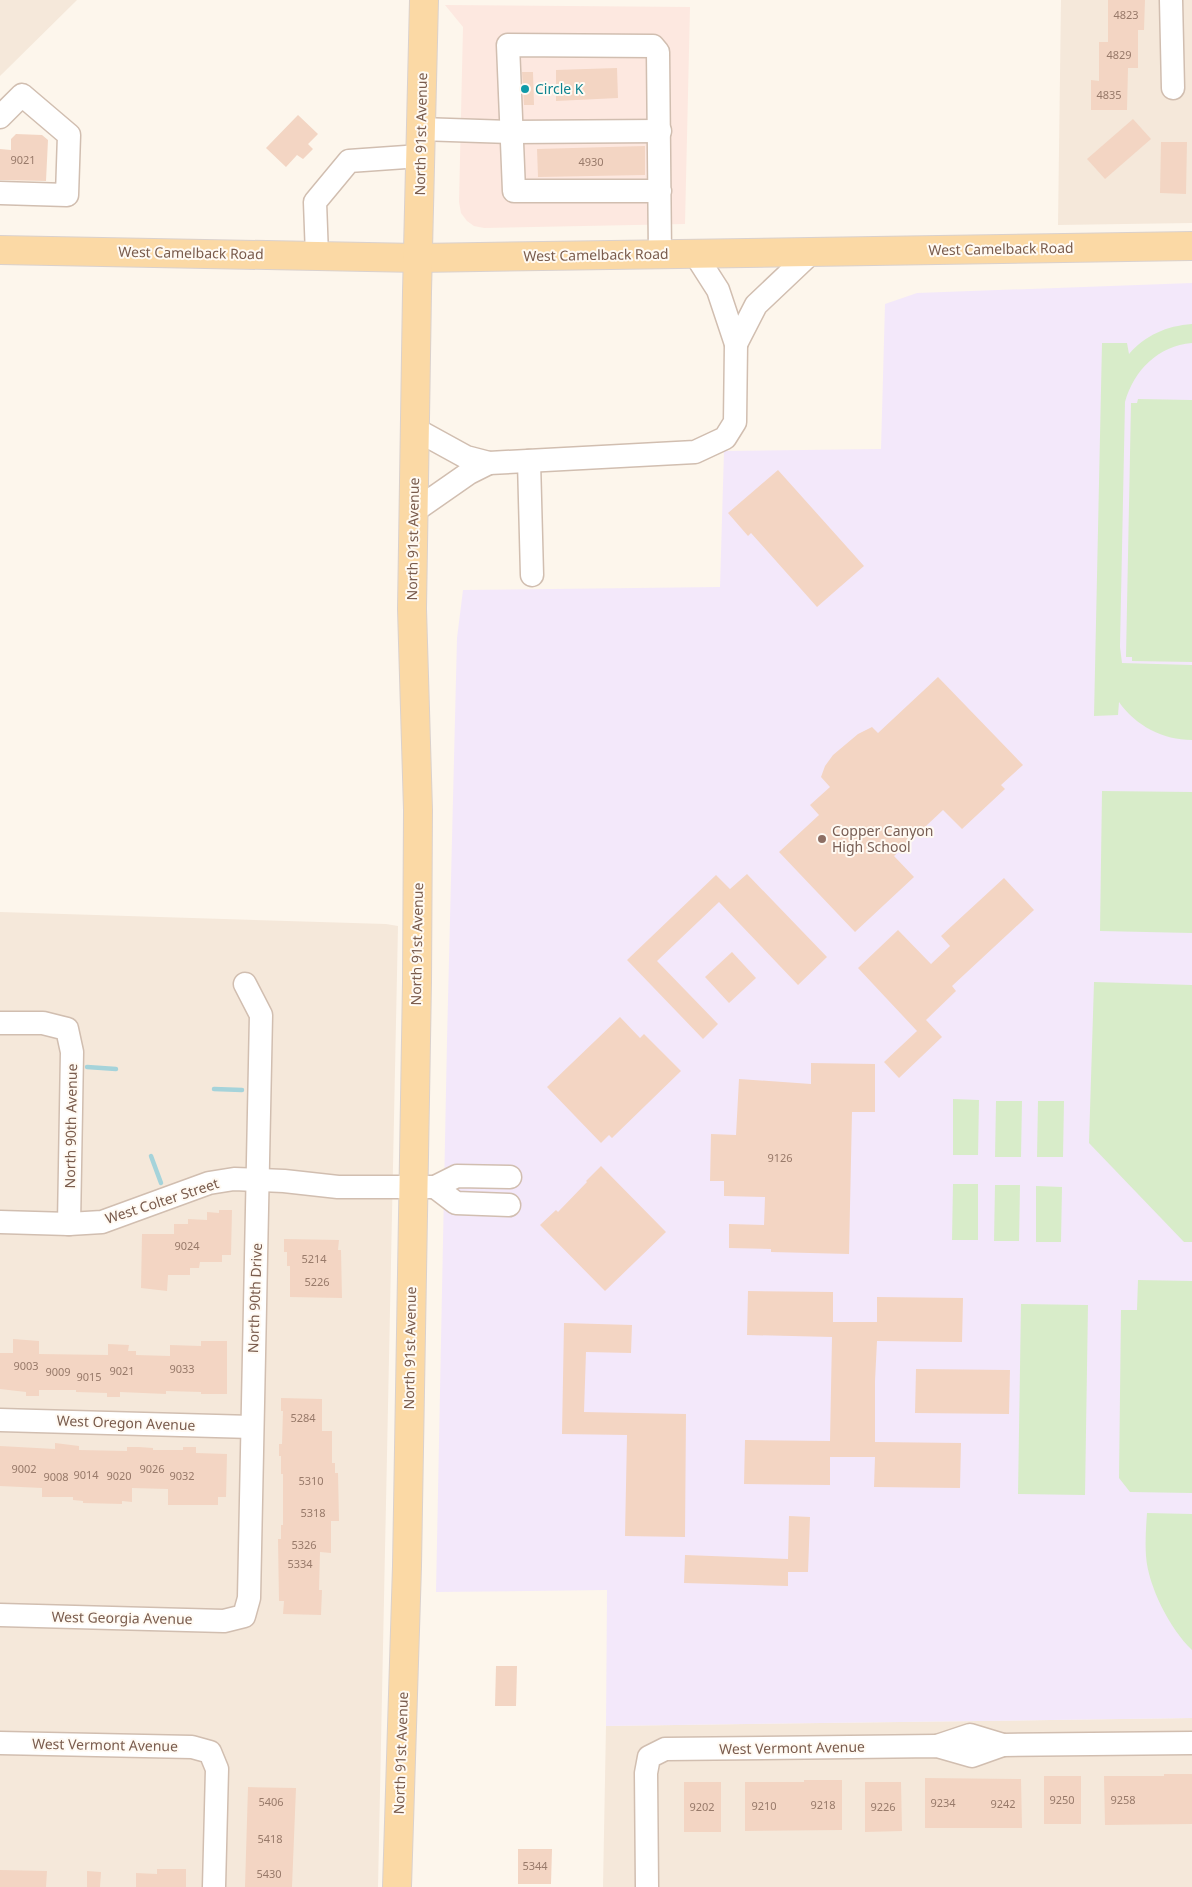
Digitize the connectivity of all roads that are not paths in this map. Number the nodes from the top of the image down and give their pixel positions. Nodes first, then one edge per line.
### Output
1 (424, 0) edge
2 (1171, 0) edge
3 (1173, 88) dead end
4 (0, 117) edge
5 (420, 129) junction
6 (660, 131) junction
7 (511, 132) junction
8 (420, 156) junction
9 (660, 191) junction
10 (0, 193) edge
11 (1192, 246) edge
12 (0, 250) edge
13 (812, 252) junction
14 (695, 254) junction
15 (660, 255) junction
16 (317, 256) junction
17 (418, 258) junction
18 (736, 344) junction
19 (414, 429) junction
20 (529, 461) junction
21 (489, 464) junction
22 (413, 512) junction
23 (532, 575) dead end
24 (245, 984) dead end
25 (0, 1023) edge
26 (510, 1177) dead end
27 (258, 1180) junction
28 (424, 1187) junction
29 (509, 1205) dead end
30 (0, 1222) edge
31 (69, 1224) junction
32 (0, 1420) edge
33 (252, 1427) junction
34 (0, 1615) edge
35 (244, 1616) joint
36 (0, 1743) edge
37 (1192, 1743) edge
38 (214, 1887) edge
39 (397, 1887) edge
40 (647, 1887) edge

1 - 5 main road, North 91st Avenue
2 - 3 street
4 - 10 street
5 - 7 street
5 - 8 main road, North 91st Avenue
6 - 7 street
6 - 7 street
6 - 9 street
7 - 9 street
8 - 16 street
8 - 17 main road, North 91st Avenue
9 - 15 street
11 - 13 main road, West Camelback Road
12 - 16 main road, West Camelback Road
13 - 14 main road, West Camelback Road
13 - 18 street
14 - 15 main road, West Camelback Road
14 - 18 street
15 - 17 main road, West Camelback Road
16 - 17 main road, West Camelback Road
17 - 19 main road, North 91st Avenue
18 - 20 street
19 - 21 street
19 - 22 main road, North 91st Avenue
20 - 21 street
20 - 23 street
21 - 22 street
22 - 28 main road, North 91st Avenue
24 - 27 street, North 90th Drive
25 - 31 street, North 90th Avenue
26 - 28 street
27 - 28 street, West Colter Street
27 - 31 street, West Colter Street
27 - 33 street, North 90th Drive
28 - 29 street
28 - 39 main road, North 91st Avenue
30 - 31 street, West Colter Street
32 - 33 street, West Oregon Avenue
33 - 35 street, North 90th Drive
34 - 35 street, West Georgia Avenue
36 - 38 street, West Vermont Avenue
37 - 40 street, West Vermont Avenue

